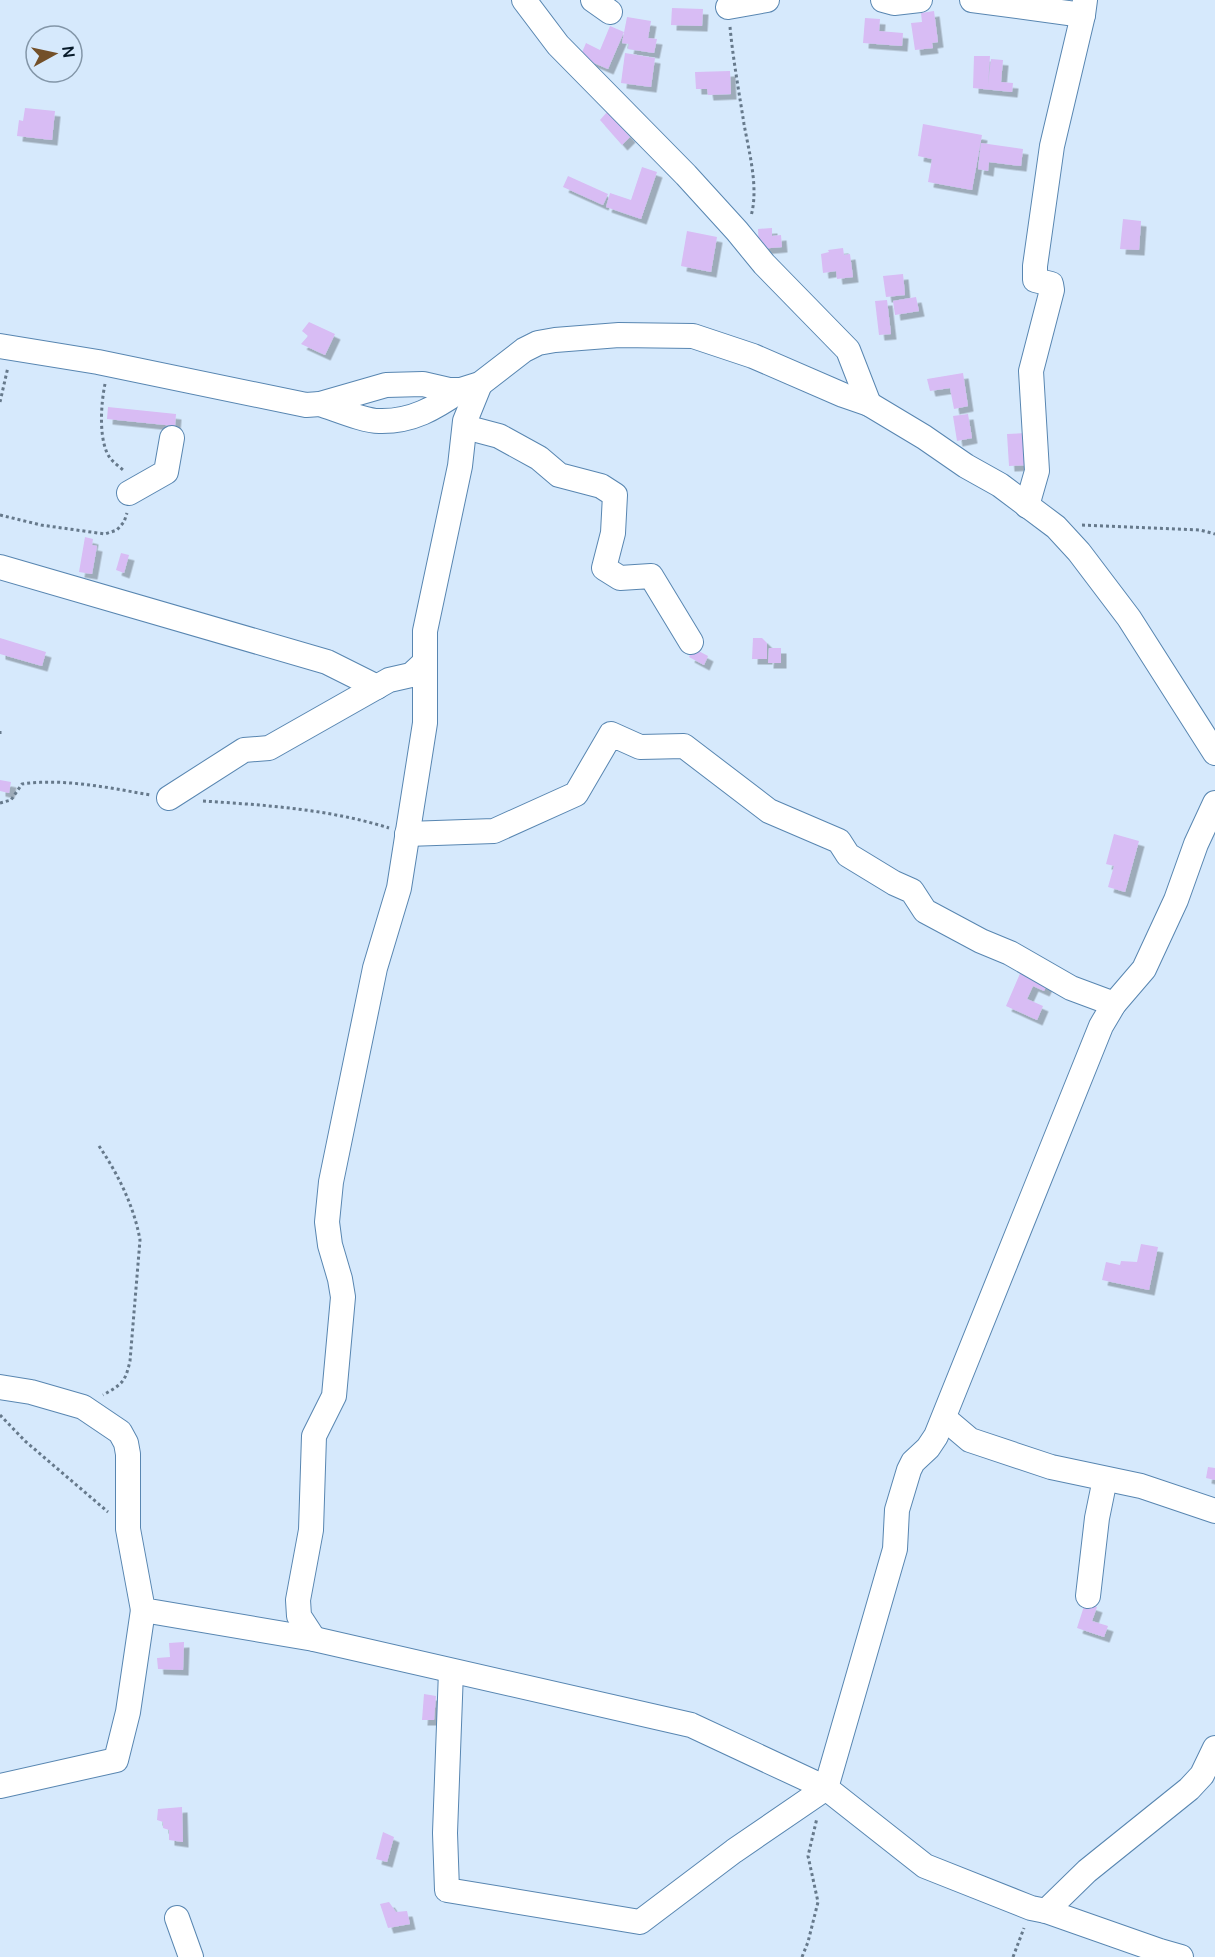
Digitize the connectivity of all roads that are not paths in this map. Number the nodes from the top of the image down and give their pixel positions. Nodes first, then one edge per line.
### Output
1 (524, 0) edge
2 (767, 0) edge
3 (883, 0) edge
4 (920, 0) edge
5 (972, 0) edge
6 (728, 7) road end
7 (1084, 8) edge
8 (5, 347) edge
9 (470, 387) junction
10 (320, 404) junction
11 (869, 404) junction
12 (465, 427) junction
13 (172, 438) dead end
14 (129, 493) road end
15 (1027, 506) junction
16 (0, 567) edge
17 (691, 642) dead end
18 (425, 662) junction
19 (377, 687) junction
20 (1214, 748) edge
21 (169, 798) dead end
22 (1215, 803) edge
23 (407, 834) junction
24 (1114, 1004) junction
25 (0, 1387) edge
26 (944, 1418) junction
27 (1105, 1479) junction
28 (1215, 1511) edge
29 (1088, 1596) dead end
30 (143, 1610) junction
31 (314, 1639) junction
32 (451, 1671) junction
33 (1215, 1748) edge
34 (0, 1786) edge
35 (826, 1788) junction
36 (1038, 1910) junction
37 (177, 1918) dead end
38 (191, 1957) edge
39 (1181, 1957) edge

1 - 11 street
2 - 6 street
3 - 4 street
5 - 7 street
7 - 15 street
8 - 10 street
9 - 10 street
9 - 10 street
9 - 11 street
9 - 12 street
11 - 15 street
12 - 17 street
12 - 18 street
13 - 14 street
15 - 20 street
16 - 19 street
18 - 19 street
18 - 23 street
19 - 21 street
22 - 24 street
23 - 24 street
23 - 31 street
24 - 26 street
25 - 30 street
26 - 27 street
26 - 35 street
27 - 28 street
27 - 29 street
30 - 31 street
30 - 34 street
31 - 32 street
32 - 35 street
32 - 35 street
33 - 36 street
35 - 36 street
36 - 39 street
37 - 38 street

